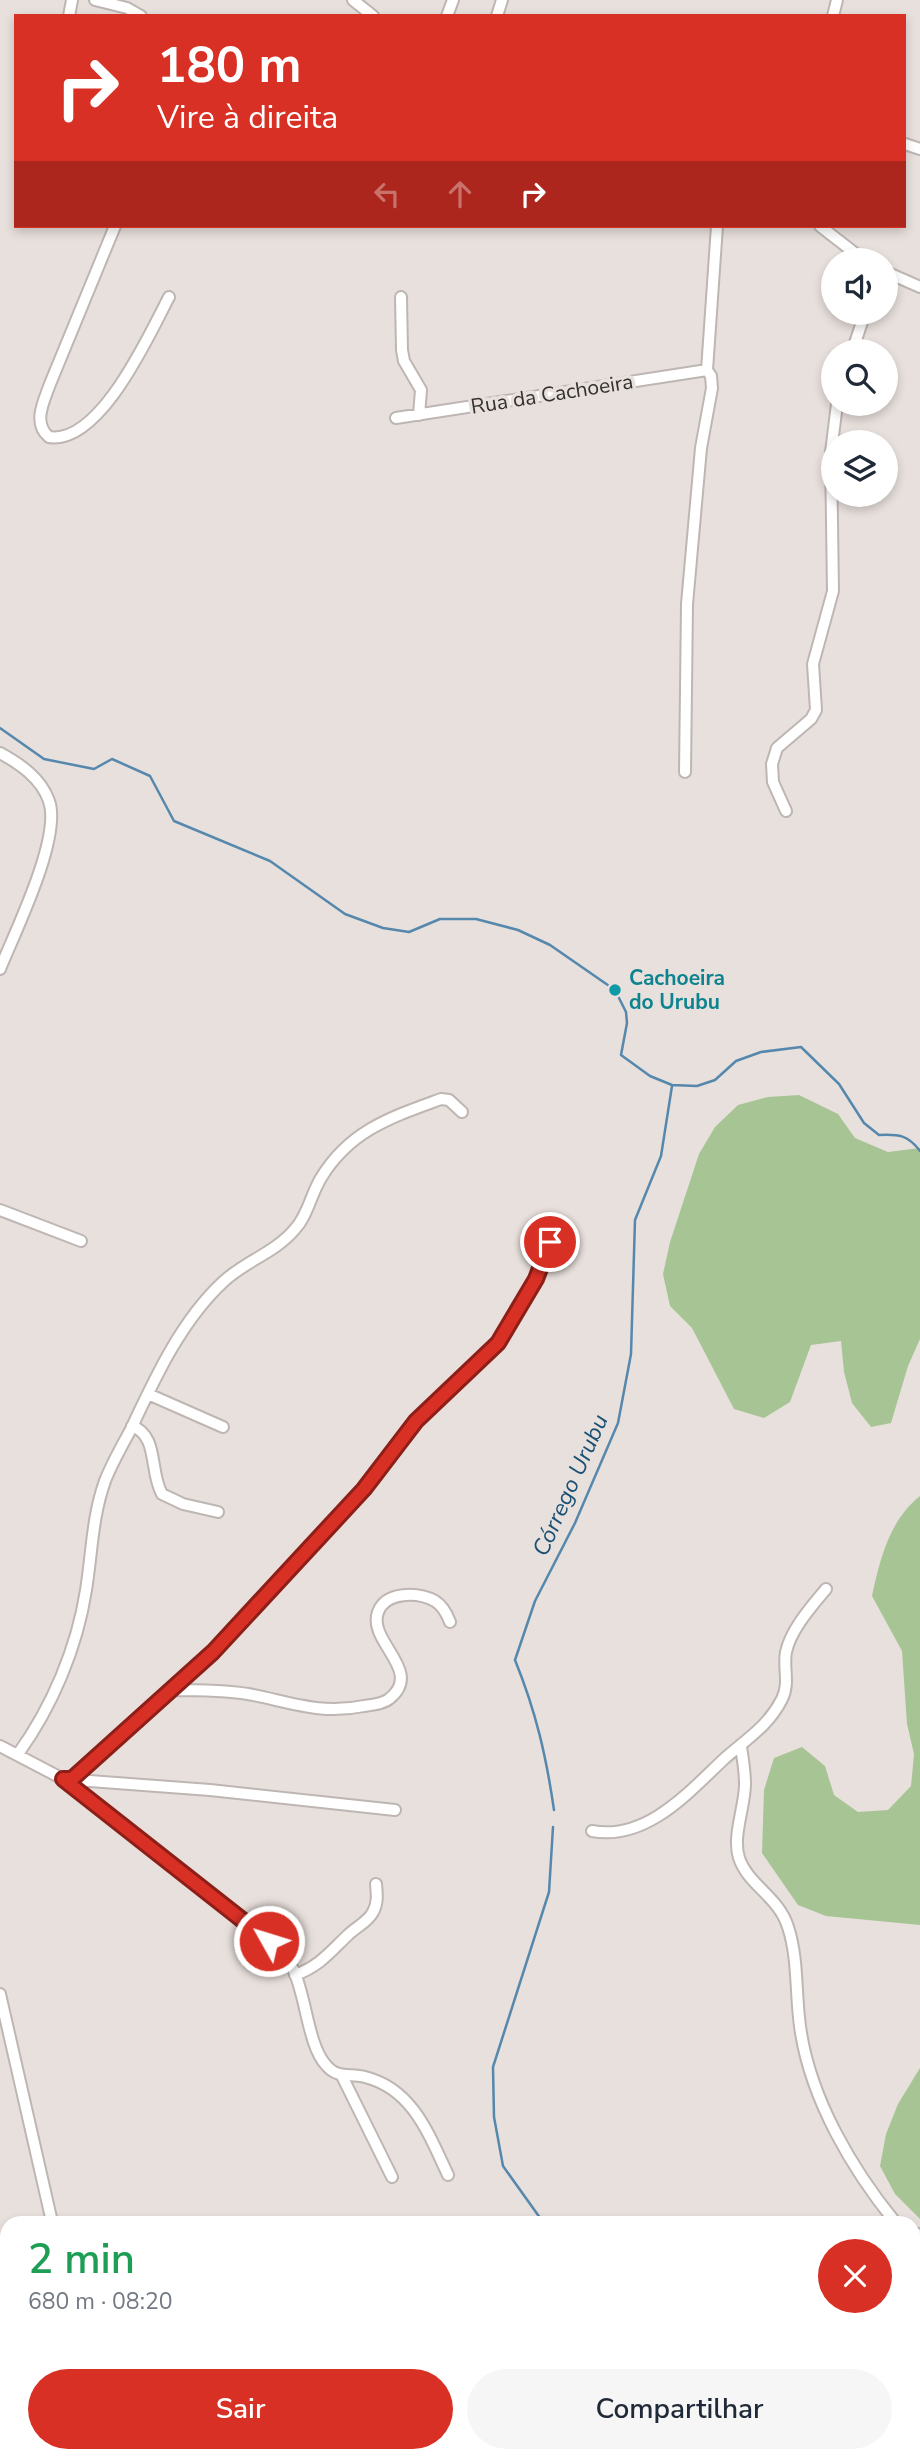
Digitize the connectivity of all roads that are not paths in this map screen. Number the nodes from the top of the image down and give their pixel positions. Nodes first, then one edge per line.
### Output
1 (95, 0) edge
2 (353, 0) edge
3 (138, 14) edge
4 (370, 14) edge
5 (114, 228) edge
6 (717, 228) edge
7 (823, 228) edge
8 (848, 248) edge
9 (898, 277) edge
10 (920, 287) edge
11 (169, 297) dead end
12 (401, 297) dead end
13 (707, 370) junction
14 (419, 415) junction
15 (836, 416) edge
16 (396, 418) dead end
17 (0, 752) edge
18 (685, 772) dead end
19 (786, 811) dead end
20 (0, 969) edge
21 (462, 1112) dead end
22 (0, 1210) edge
23 (81, 1241) dead end
24 (550, 1242) dead end
25 (148, 1394) junction
26 (132, 1426) junction
27 (223, 1427) dead end
28 (218, 1512) dead end
29 (827, 1589) dead end
30 (450, 1622) dead end
31 (172, 1690) junction
32 (0, 1746) edge
33 (741, 1747) junction
34 (18, 1754) junction
35 (67, 1779) junction
36 (395, 1810) dead end
37 (592, 1831) dead end
38 (376, 1884) dead end
39 (295, 1975) junction
40 (0, 1994) edge
41 (342, 2076) junction
42 (448, 2175) dead end
43 (391, 2177) dead end
44 (51, 2216) edge
45 (891, 2216) edge

1 - 3 street
2 - 4 street
5 - 11 street
6 - 13 street
7 - 8 street
9 - 10 street
12 - 14 street
13 - 14 street, Rua da Cachoeira
13 - 18 street
14 - 16 street, Rua da Cachoeira
15 - 19 street
17 - 20 street
21 - 25 street
22 - 23 street
24 - 31 street
25 - 26 street
25 - 27 street
26 - 28 street
26 - 34 street
29 - 33 street
30 - 31 street
31 - 35 street
32 - 34 street
33 - 37 street
33 - 45 street
34 - 35 street
35 - 36 street
35 - 39 street
38 - 39 street
39 - 41 street
40 - 44 street
41 - 42 street
41 - 43 street

